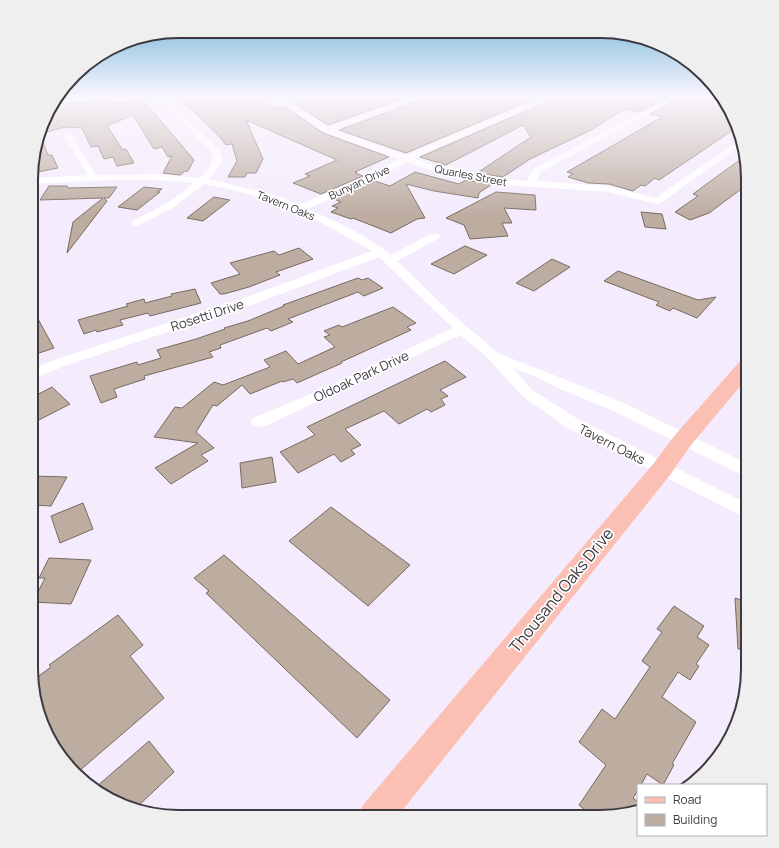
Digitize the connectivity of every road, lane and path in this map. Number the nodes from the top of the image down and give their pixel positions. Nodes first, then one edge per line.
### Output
1 (68, 136) dead end
2 (200, 136) edge
3 (342, 136) edge
4 (458, 136) edge
5 (603, 136) edge
6 (737, 145) edge
7 (406, 158) junction
8 (93, 177) junction
9 (38, 181) edge
10 (202, 181) junction
11 (533, 184) junction
12 (298, 209) junction
13 (137, 223) dead end
14 (435, 236) dead end
15 (385, 256) junction
16 (462, 329) junction
17 (492, 354) junction
18 (38, 372) edge
19 (741, 372) edge
20 (259, 422) dead end
21 (683, 440) junction
22 (662, 469) junction
23 (741, 469) edge
24 (741, 508) edge
25 (381, 810) edge

1 - 8 street
2 - 10 street
3 - 7 street, Quarles Street
4 - 7 street, Bunyan Drive
5 - 11 street
6 - 11 street, Quarles Street
7 - 11 street, Quarles Street
7 - 12 street, Bunyan Drive
8 - 9 street, Tavern Oaks
8 - 10 street, Tavern Oaks
10 - 12 street, Tavern Oaks
10 - 13 street
12 - 15 street, Tavern Oaks
14 - 15 street, Rosetti Drive
15 - 16 street, Tavern Oaks
15 - 18 street, Rosetti Drive
16 - 17 street, Tavern Oaks
16 - 20 street, Oldoak Park Drive
17 - 21 street, Tavern Oaks
17 - 22 street, Tavern Oaks
19 - 21 main road, Thousand Oaks Drive
21 - 22 main road, Thousand Oaks Drive
21 - 23 street, Tavern Oaks
22 - 24 street, Tavern Oaks
22 - 25 main road, Thousand Oaks Drive

